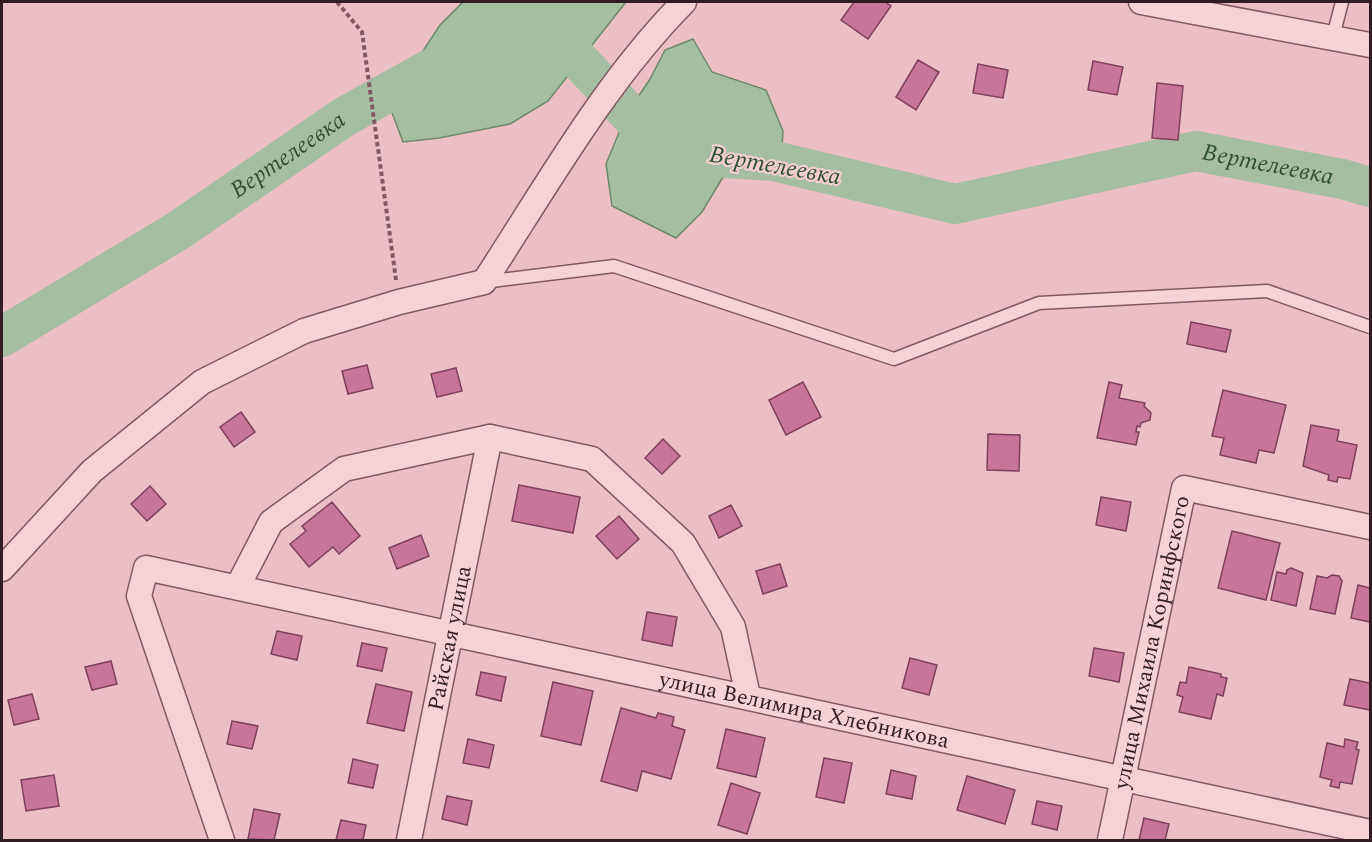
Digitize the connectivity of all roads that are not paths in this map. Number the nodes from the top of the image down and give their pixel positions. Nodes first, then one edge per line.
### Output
1 (684, 2) edge
2 (1141, 2) edge
3 (1342, 2) edge
4 (1332, 40) junction
5 (1371, 45) edge
6 (484, 282) junction
7 (1371, 327) edge
8 (490, 437) junction
9 (1371, 527) edge
10 (2, 569) edge
11 (238, 586) junction
12 (450, 632) junction
13 (748, 696) junction
14 (1123, 778) junction
15 (1371, 832) edge
16 (222, 840) edge
17 (409, 840) edge
18 (1110, 840) edge

1 - 6 street
2 - 4 street
3 - 4 lane
4 - 5 street
6 - 7 lane
6 - 10 street
8 - 11 street
8 - 12 street, Райская улица
8 - 13 street
9 - 14 street, улица Михаила Коринфского
11 - 12 street, улица Велимира Хлебникова
11 - 16 street, улица Велимира Хлебникова
12 - 13 street, улица Велимира Хлебникова
12 - 17 street, Райская улица
13 - 14 street, улица Велимира Хлебникова
14 - 15 street, улица Велимира Хлебникова
14 - 18 street, улица Михаила Коринфского

